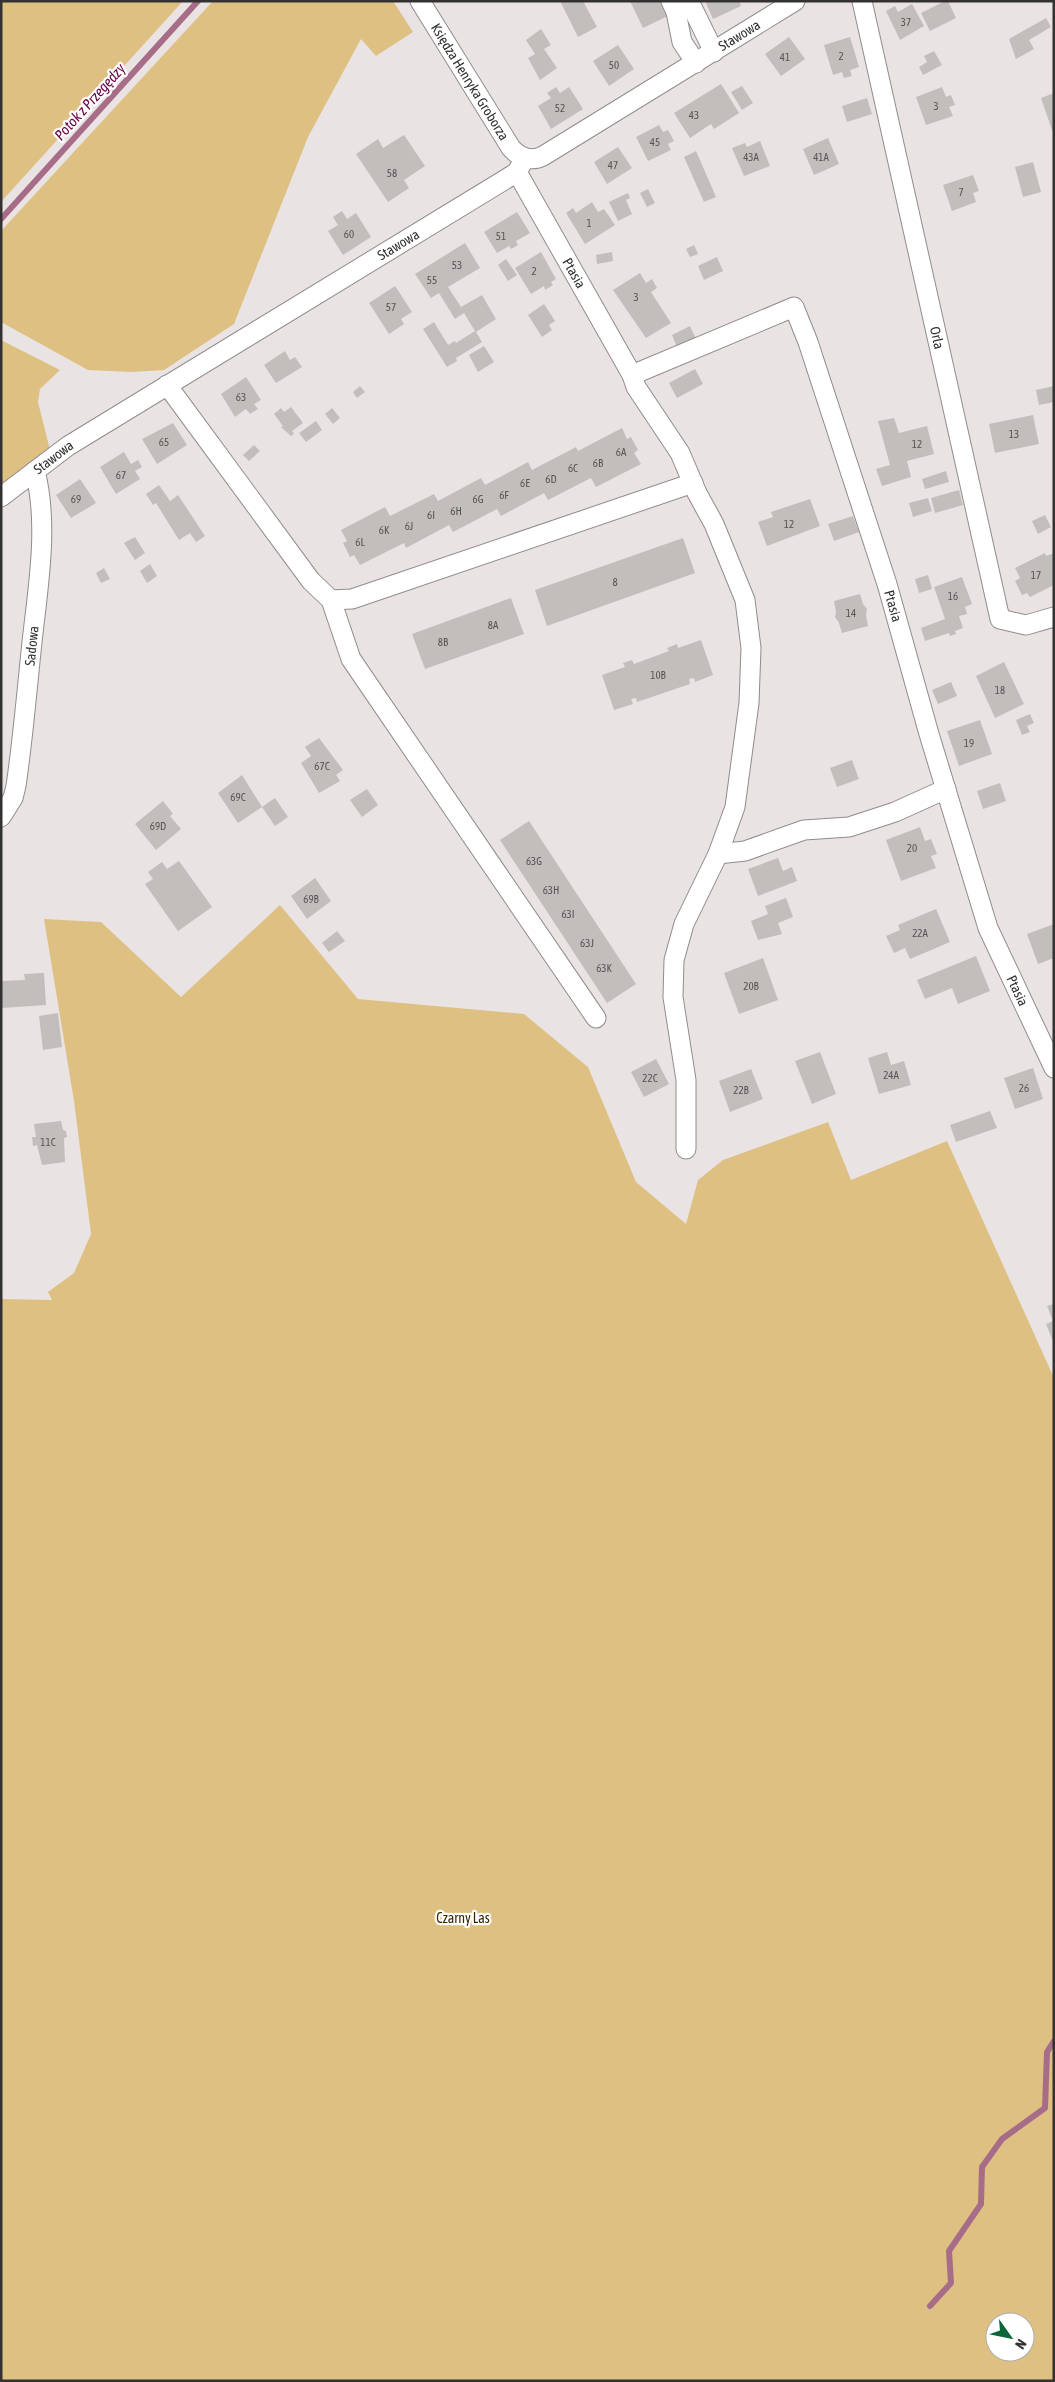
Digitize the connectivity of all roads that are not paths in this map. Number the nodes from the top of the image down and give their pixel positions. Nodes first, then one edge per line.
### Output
1 (420, 1) edge
2 (671, 1) edge
3 (689, 1) edge
4 (795, 1) edge
5 (862, 1) edge
6 (714, 52) junction
7 (696, 63) junction
8 (521, 165) junction
9 (632, 375) junction
10 (167, 385) junction
11 (35, 471) junction
12 (693, 483) junction
13 (1, 497) edge
14 (331, 600) junction
15 (1054, 617) edge
16 (946, 789) junction
17 (1, 817) edge
18 (718, 854) junction
19 (596, 1018) dead end
20 (1054, 1068) edge
21 (686, 1149) dead end

1 - 8 street, Księdza Henryka Groborza
2 - 7 street
3 - 6 street
4 - 6 street, Stawowa
5 - 15 street, Orla
6 - 7 street, Stawowa
7 - 8 street, Stawowa
8 - 9 street, Ptasia
8 - 10 street, Stawowa
9 - 12 street, Ptasia
9 - 16 street, Ptasia
10 - 11 street, Stawowa
10 - 14 street
11 - 13 street, Stawowa
11 - 17 street, Sadowa
12 - 14 street
12 - 18 street, Ptasia
14 - 19 street
16 - 18 street
16 - 20 street, Ptasia
18 - 21 street, Ptasia

